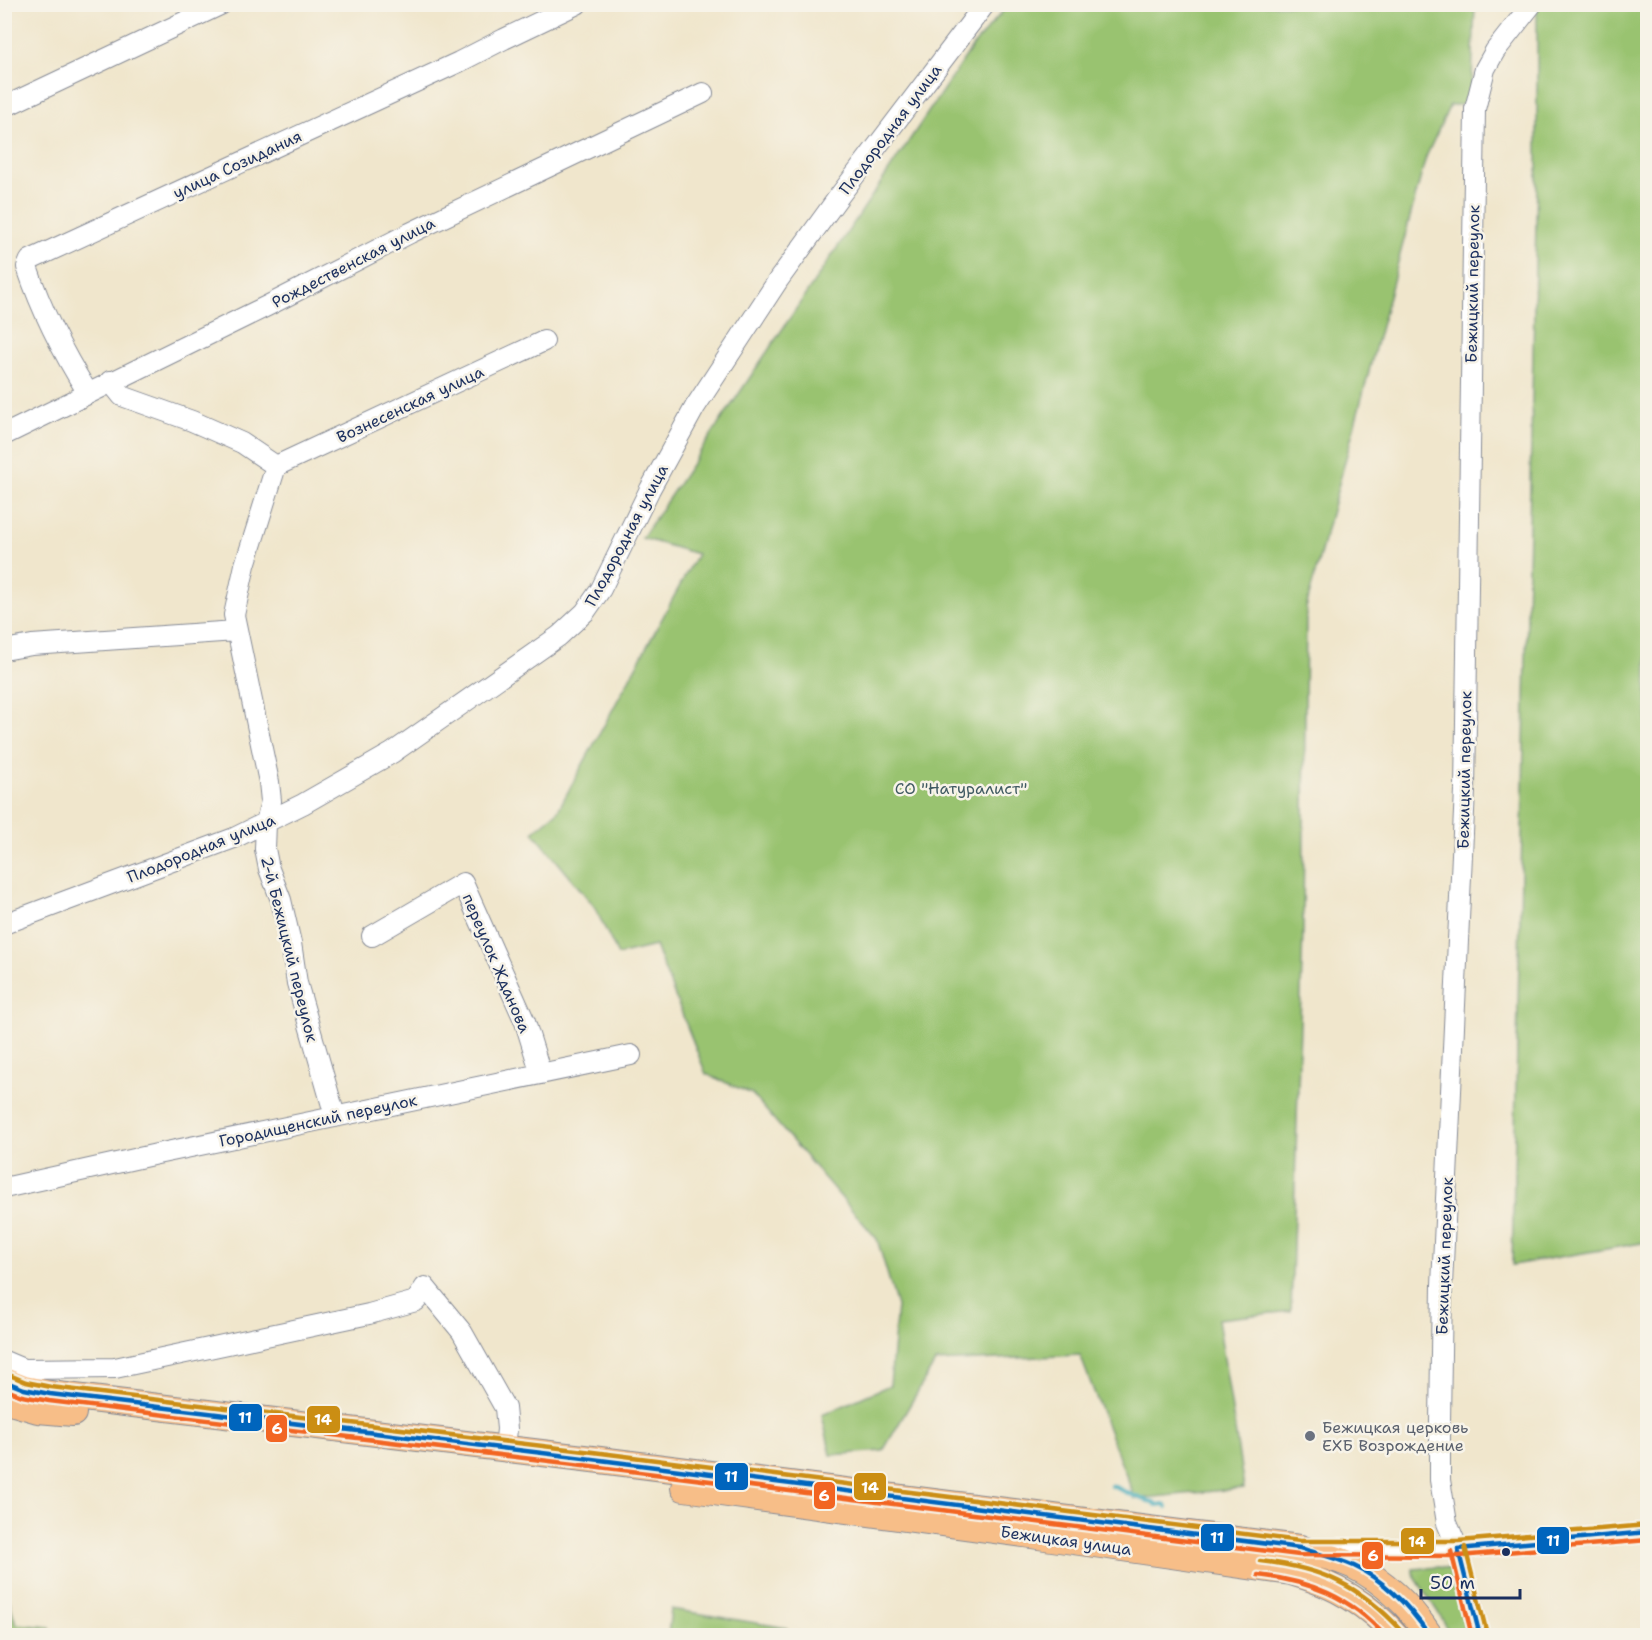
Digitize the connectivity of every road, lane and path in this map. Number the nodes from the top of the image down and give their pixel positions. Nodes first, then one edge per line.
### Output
1 (222, 4) edge
2 (577, 4) edge
3 (985, 4) edge
4 (1532, 4) edge
5 (703, 93) dead end
6 (4, 107) edge
7 (544, 341) dead end
8 (110, 381) junction
9 (88, 393) junction
10 (4, 435) edge
11 (276, 466) junction
12 (236, 631) junction
13 (4, 650) edge
14 (266, 823) junction
15 (4, 924) edge
16 (372, 936) dead end
17 (631, 1055) dead end
18 (541, 1074) junction
19 (335, 1116) junction
20 (4, 1188) edge
21 (4, 1361) edge
22 (4, 1381) edge
23 (4, 1400) edge
24 (506, 1449) junction
25 (1647, 1532) edge
26 (1300, 1548) junction
27 (1458, 1549) junction
28 (1396, 1635) edge
29 (1430, 1635) edge
30 (1480, 1635) edge

1 - 6 street
2 - 9 street, улица Созидания
3 - 14 street, Плодородная улица
4 - 27 street, Бежицкий переулок
5 - 8 street, Рождественская улица
7 - 11 street, Вознесенская улица
8 - 9 street, Рождественская улица
8 - 11 street
9 - 10 street, Рождественская улица
11 - 12 street, 2-й Бежицкий переулок
12 - 13 street
12 - 14 street, 2-й Бежицкий переулок
14 - 15 street, Плодородная улица
14 - 19 street, 2-й Бежицкий переулок
16 - 18 street, переулок Жданова
17 - 18 street, Городищенский переулок
18 - 19 street, Городищенский переулок
19 - 20 street, Городищенский переулок
21 - 24 street
22 - 24 main road, Бежицкая улица
23 - 28 main road, Бежицкая улица
24 - 26 main road, Бежицкая улица
25 - 27 street, Бежицкая улица
26 - 27 street, Бежицкая улица
26 - 29 main road
27 - 30 street, Бежицкий переулок

